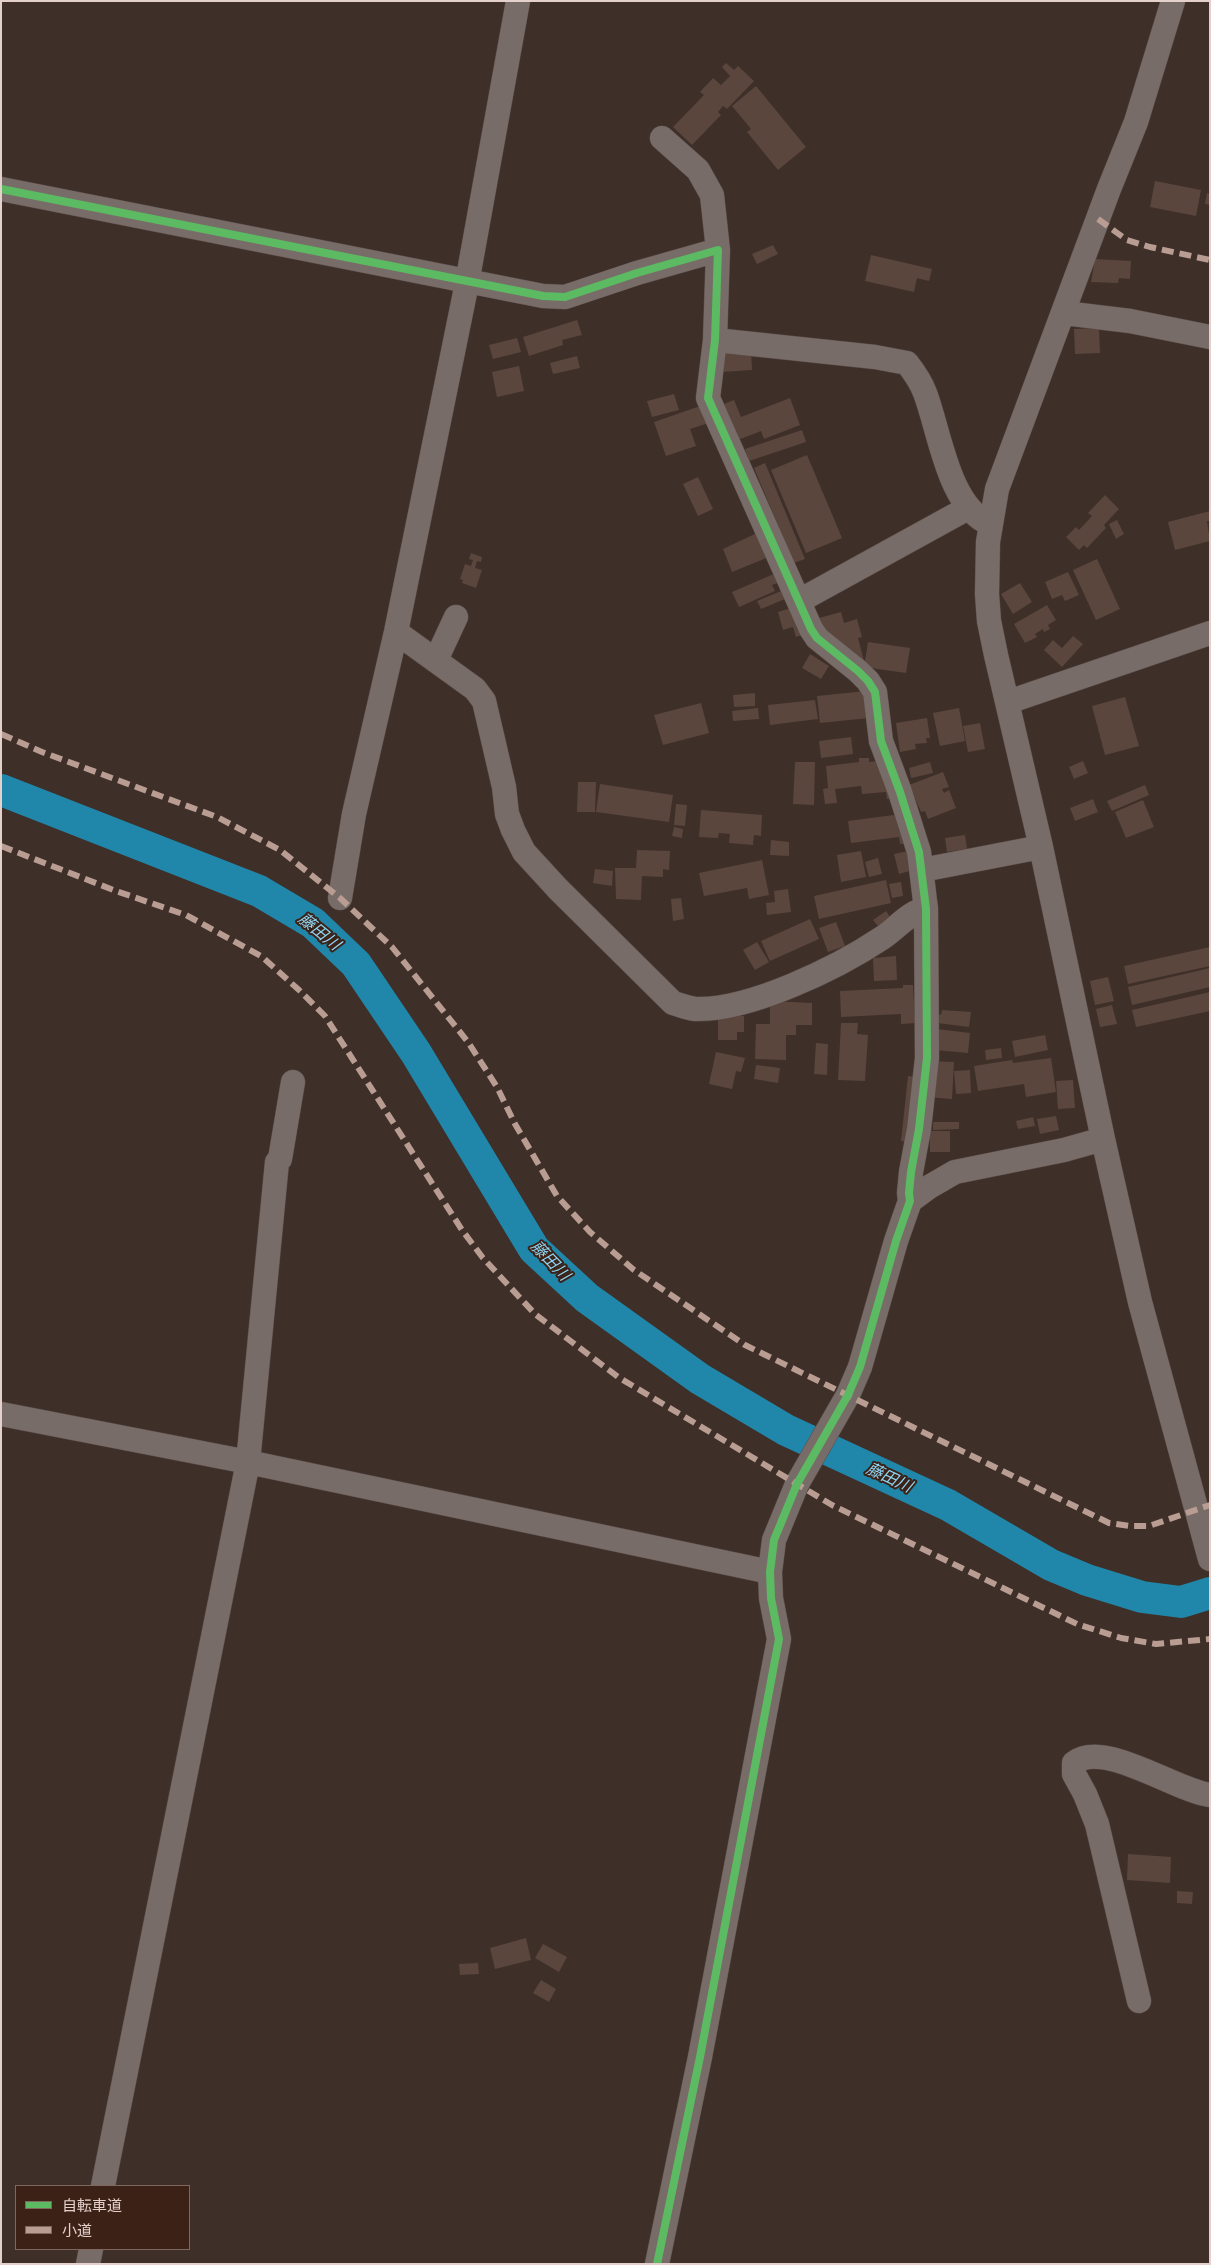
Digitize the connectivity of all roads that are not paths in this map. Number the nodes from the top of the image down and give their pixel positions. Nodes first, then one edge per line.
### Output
1 (518, 1) edge
2 (1173, 1) edge
3 (662, 138) dead end
4 (1, 189) edge
5 (718, 250) junction
6 (467, 283) junction
7 (1064, 313) junction
8 (1210, 337) edge
9 (715, 340) junction
10 (968, 508) junction
11 (990, 524) junction
12 (799, 601) junction
13 (456, 616) dead end
14 (396, 632) junction
15 (1210, 633) edge
16 (436, 660) junction
17 (1008, 702) junction
18 (1041, 847) junction
19 (922, 870) junction
20 (340, 898) dead end
21 (926, 909) junction
22 (293, 1082) dead end
23 (1103, 1139) junction
24 (910, 1201) junction
25 (1, 1414) edge
26 (248, 1462) junction
27 (1210, 1559) edge
28 (770, 1572) junction
29 (1210, 1795) edge
30 (1139, 2001) dead end
31 (103, 2185) edge
32 (91, 2250) edge
33 (88, 2264) edge
34 (657, 2264) edge

1 - 6 street
2 - 7 street
3 - 5 street
4 - 6 street
5 - 6 street
5 - 9 street
6 - 14 street
7 - 8 street
7 - 11 street
9 - 10 street
9 - 12 street
10 - 11 street
10 - 12 street
11 - 17 street
12 - 19 street
13 - 16 street
14 - 16 street
14 - 20 street
15 - 17 street
16 - 21 street
17 - 18 street
18 - 19 street
18 - 23 street
19 - 21 street
21 - 24 street
22 - 26 street
23 - 24 street
23 - 27 street
24 - 28 street
25 - 26 street
26 - 28 street
26 - 31 street
28 - 34 street
29 - 30 street
32 - 33 street

